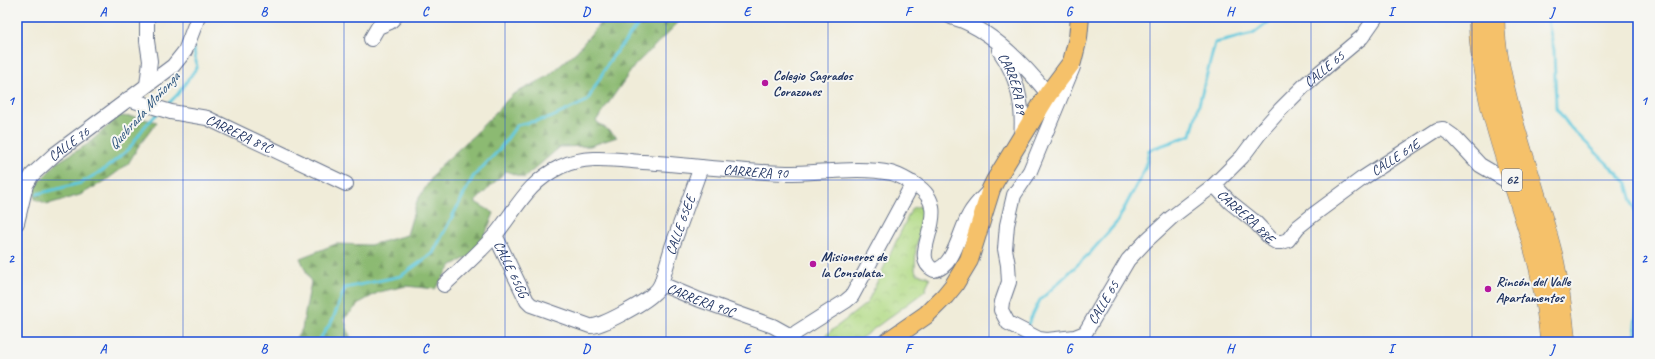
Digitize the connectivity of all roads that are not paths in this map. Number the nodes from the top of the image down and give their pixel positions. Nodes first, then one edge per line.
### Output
1 (147, 17) edge
2 (198, 17) edge
3 (395, 17) edge
4 (951, 17) edge
5 (1080, 17) edge
6 (1376, 17) edge
7 (1480, 17) edge
8 (1494, 17) edge
9 (988, 35) junction
10 (371, 39) dead end
11 (1072, 62) junction
12 (147, 85) junction
13 (1048, 94) junction
14 (128, 99) junction
15 (1020, 138) junction
16 (1501, 144) junction
17 (1480, 166) junction
18 (701, 167) junction
19 (913, 183) junction
20 (346, 184) dead end
21 (1214, 185) junction
22 (1514, 185) junction
23 (991, 189) junction
24 (17, 223) edge
25 (495, 235) junction
26 (1282, 242) joint
27 (661, 284) junction
28 (444, 285) dead end
29 (529, 303) joint
30 (789, 339) edge
31 (887, 342) edge
32 (1551, 342) edge
33 (1565, 342) edge

1 - 12 street
2 - 12 street, CALLE 76
3 - 10 street
4 - 9 street, CARRERA 89
5 - 11 main road, CALLE 65
6 - 21 street, CALLE 65
7 - 16 highway, 62
8 - 33 highway, 62
9 - 13 street, CARRERA 89
9 - 15 street, CARRERA 89
11 - 13 main road, CALLE 65
11 - 21 street, CALLE 65
12 - 14 street, CALLE 76
13 - 15 main road, CALLE 65
14 - 20 street, CARRERA 89C
14 - 24 street, CALLE 76
15 - 23 main road, CALLE 65
16 - 17 street
16 - 22 highway, 62
17 - 22 street, CALLE 61E
17 - 26 street, CALLE 61E
18 - 19 street, CARRERA 90
18 - 25 street, CARRERA 90
18 - 27 street, CALLE 65EE
19 - 23 street, CARRERA 90
19 - 30 street
21 - 26 street, CARRERA 88E
22 - 32 highway, 62
23 - 31 main road, CALLE 65
25 - 28 street, CARRERA 90
25 - 29 street, CALLE 65GG
27 - 29 street, CARRERA 90C
27 - 30 street, CARRERA 90C

